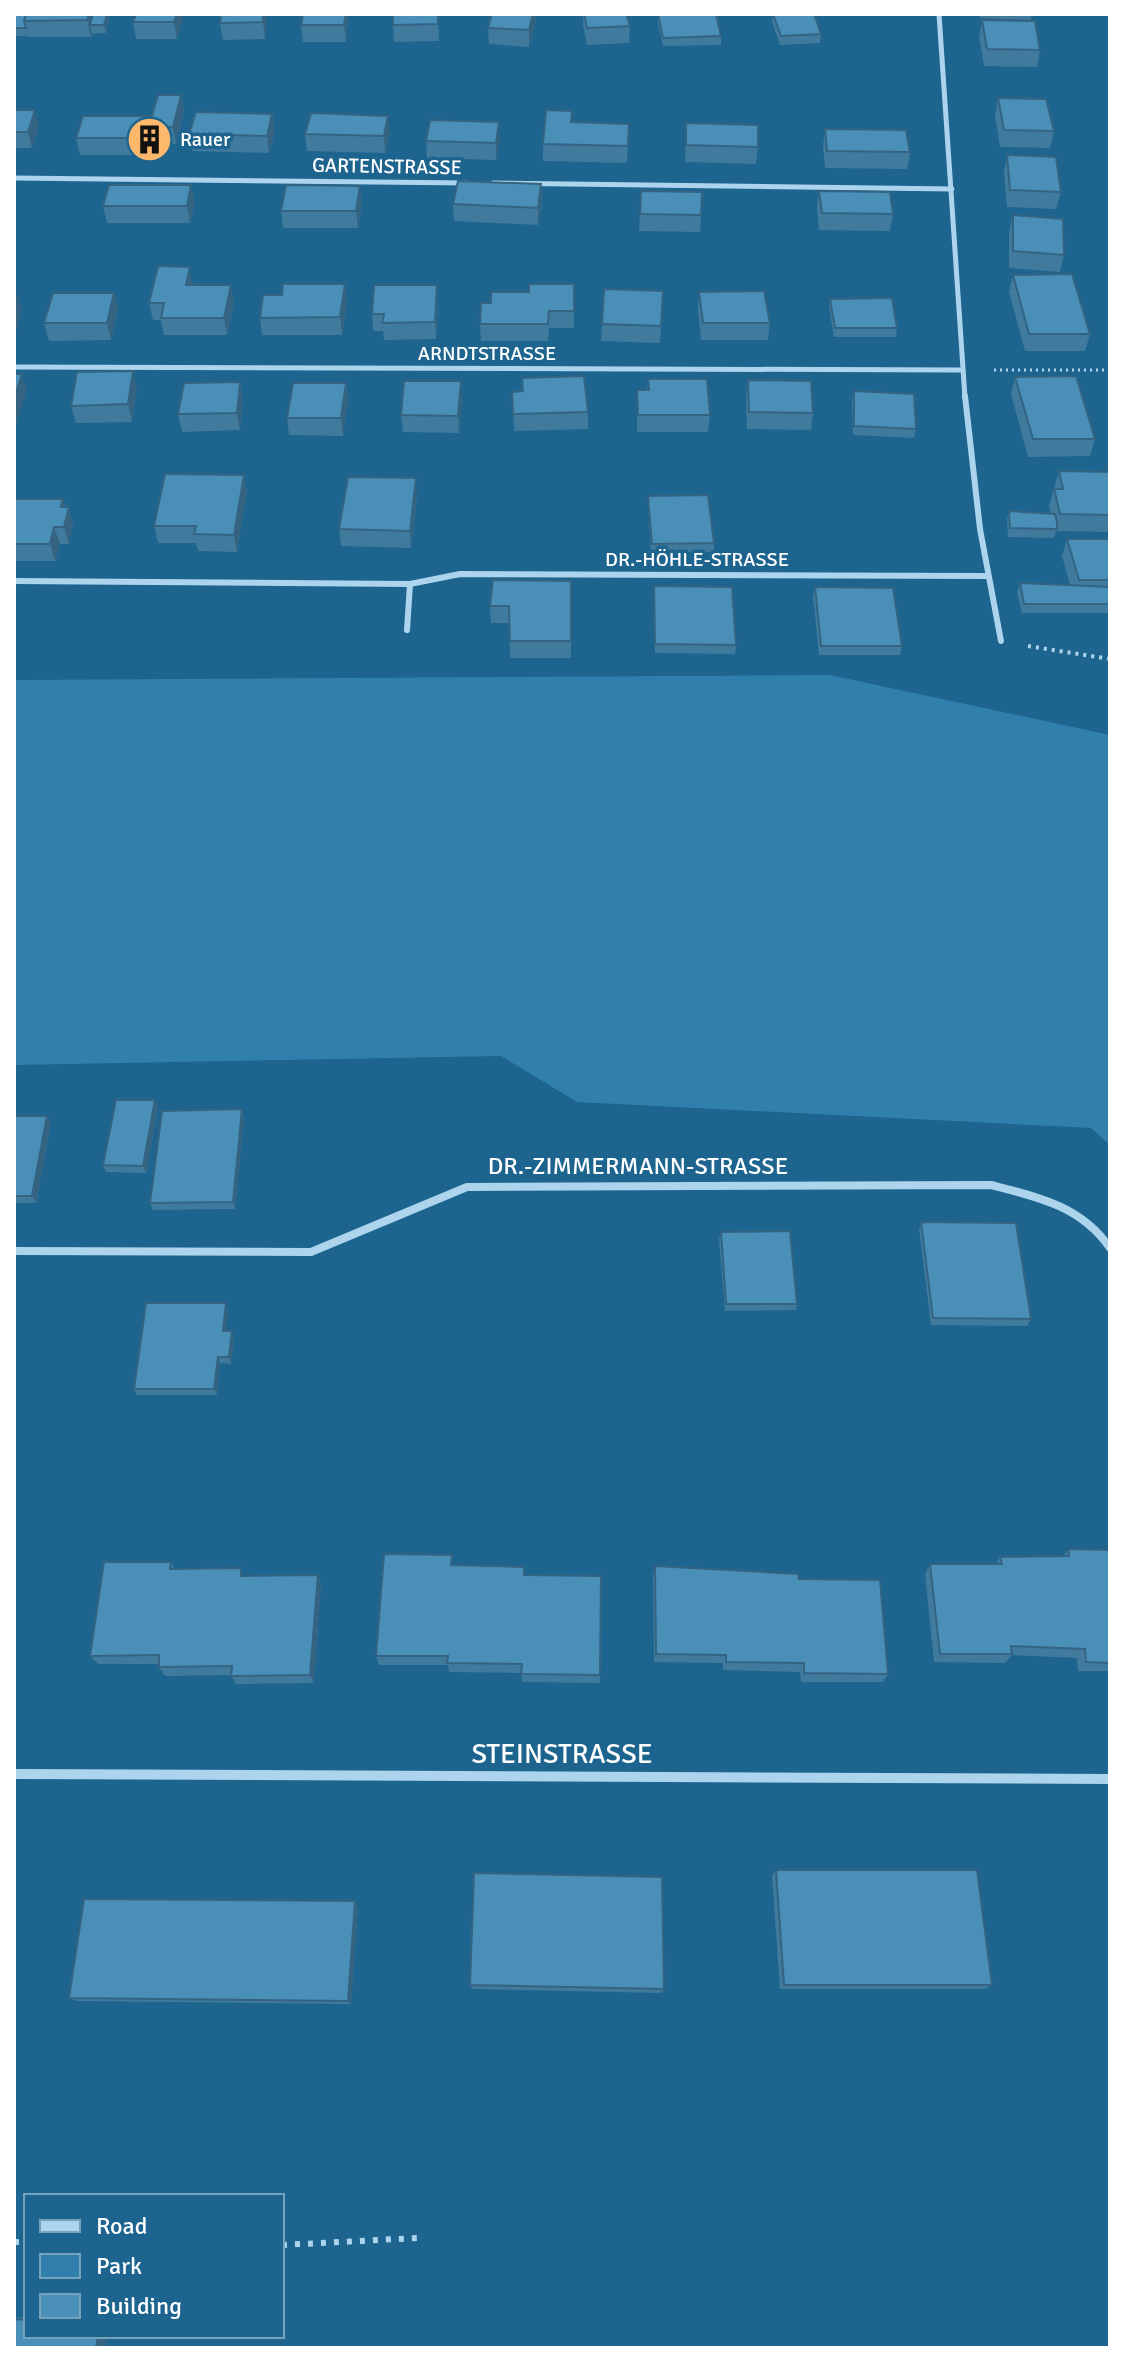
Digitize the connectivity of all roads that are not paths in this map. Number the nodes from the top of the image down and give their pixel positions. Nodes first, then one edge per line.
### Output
1 (939, 14) edge
2 (14, 178) edge
3 (475, 183) edge
4 (491, 183) edge
5 (952, 189) junction
6 (14, 367) edge
7 (961, 370) junction
8 (985, 576) junction
9 (14, 581) edge
10 (410, 584) junction
11 (407, 630) dead end
12 (1001, 641) road end
13 (1110, 1248) edge
14 (14, 1251) edge
15 (14, 1774) edge
16 (1110, 1779) edge

1 - 5 street
2 - 3 street, GARTENSTRASSE
4 - 5 street, GARTENSTRASSE
5 - 7 street
6 - 7 street, ARNDTSTRASSE
7 - 8 street
8 - 10 street, DR.-HÖHLE-STRASSE
8 - 12 street
9 - 10 street, DR.-HÖHLE-STRASSE
10 - 11 street
13 - 14 street, DR.-ZIMMERMANN-STRASSE
15 - 16 street, STEINSTRASSE

